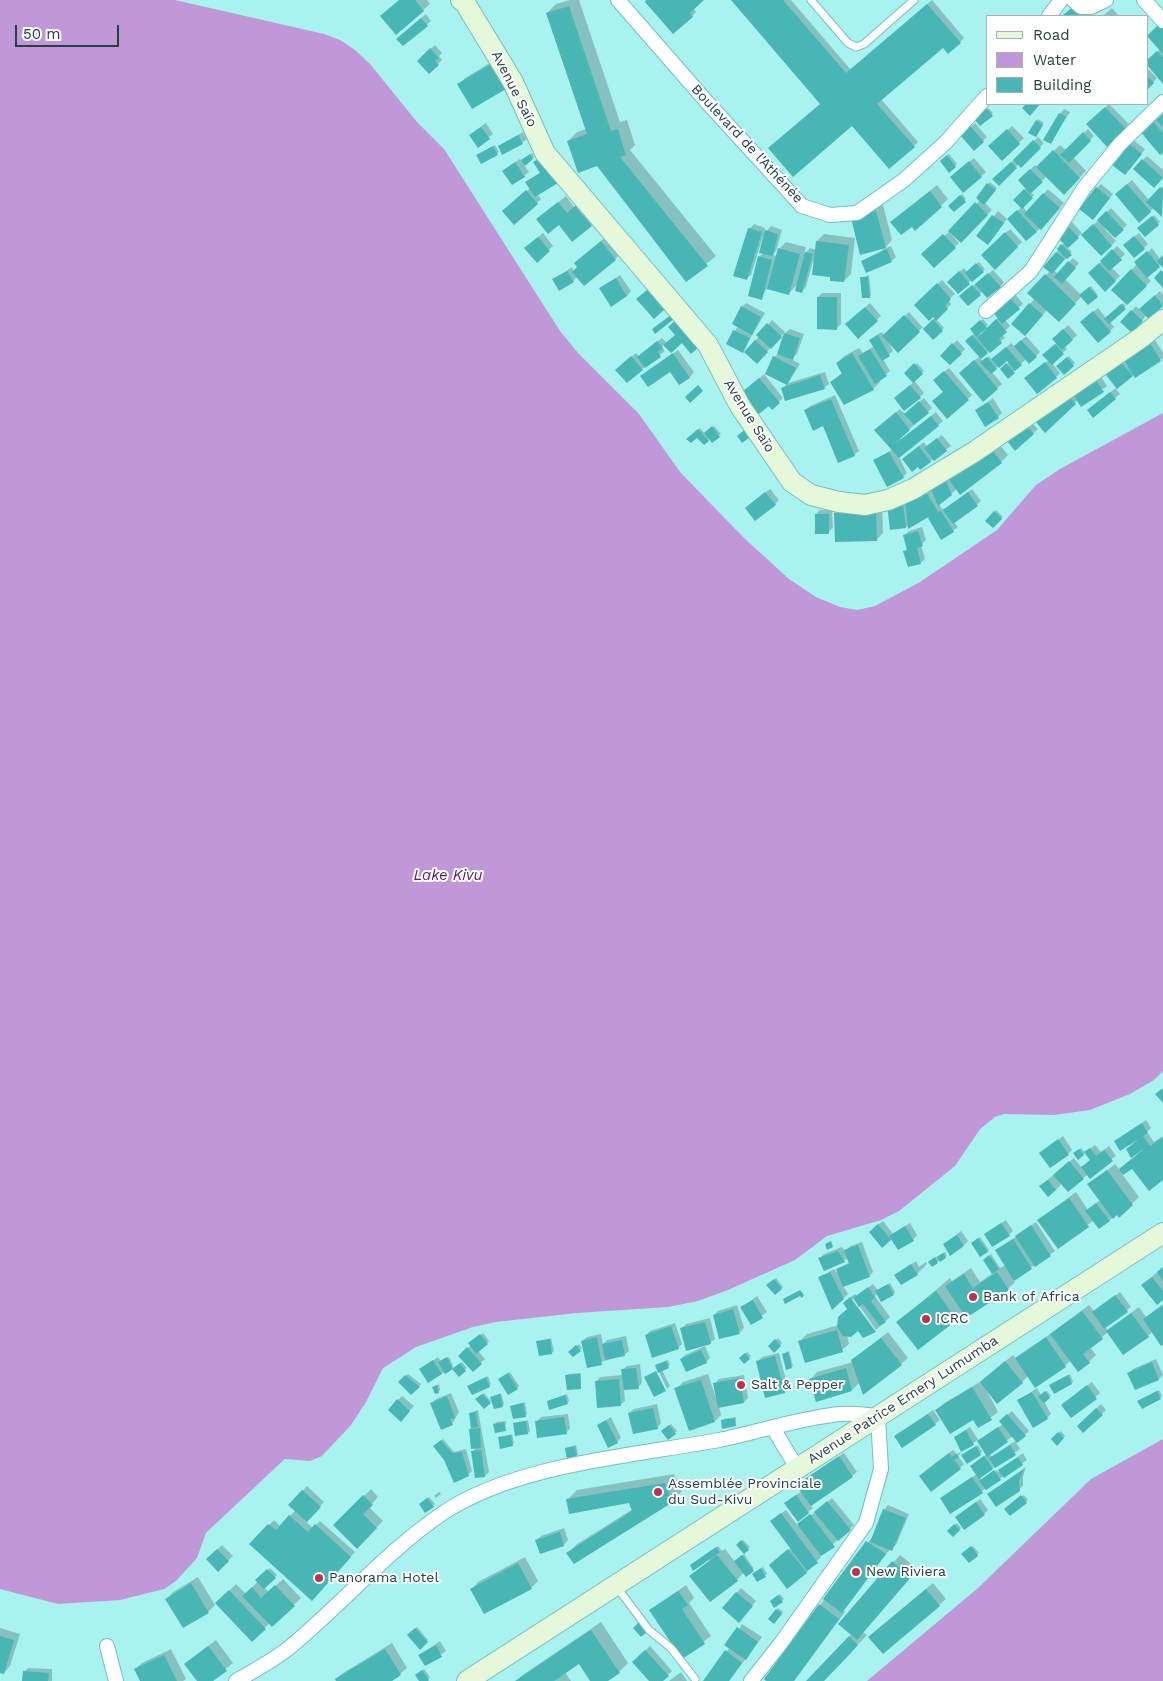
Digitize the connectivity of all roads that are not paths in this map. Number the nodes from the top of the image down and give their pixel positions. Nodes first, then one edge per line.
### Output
1 (461, 0) edge
2 (618, 0) edge
3 (811, 0) edge
4 (914, 0) edge
5 (1061, 0) edge
6 (1073, 0) edge
7 (1106, 0) edge
8 (1144, 0) edge
9 (1050, 15) edge
10 (1163, 21) edge
11 (986, 97) edge
12 (1163, 102) edge
13 (986, 311) dead end
14 (1163, 320) edge
15 (1163, 1233) edge
16 (878, 1416) junction
17 (773, 1428) junction
18 (797, 1468) junction
19 (616, 1586) junction
20 (107, 1646) dead end
21 (695, 1679) dead end
22 (116, 1681) edge
23 (236, 1681) edge
24 (466, 1681) edge
25 (751, 1681) edge

1 - 14 street, Avenue Saïo
2 - 11 street, Boulevard de l'Athénée
3 - 4 lane
5 - 9 street
6 - 7 street
8 - 10 street
12 - 13 street
15 - 16 street, Avenue Patrice Emery Lumumba
16 - 17 street
16 - 18 street, Avenue Patrice Emery Lumumba
16 - 25 street
17 - 18 street
17 - 23 street
18 - 19 street, Avenue Patrice Emery Lumumba
19 - 21 lane
19 - 24 street, Avenue Patrice Emery Lumumba
20 - 22 street

